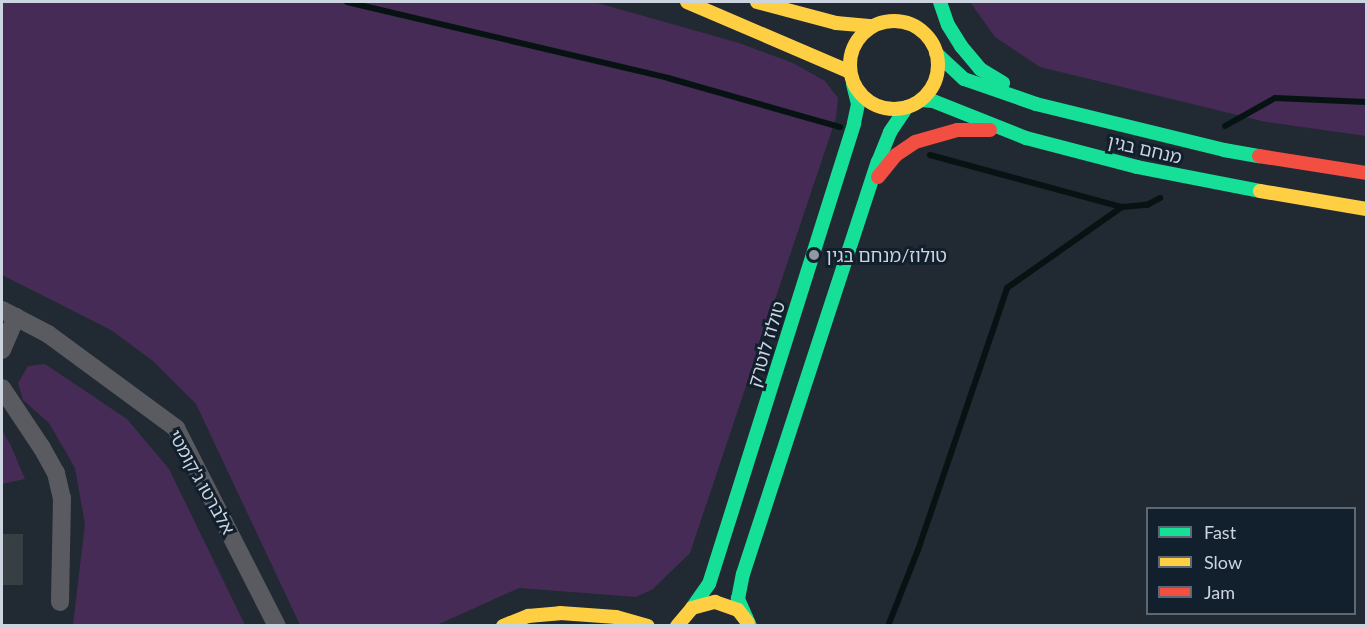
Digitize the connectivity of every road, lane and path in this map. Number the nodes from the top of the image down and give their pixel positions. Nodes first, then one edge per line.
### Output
1 (687, 2) edge
2 (757, 2) edge
3 (940, 2) edge
4 (872, 26) junction
5 (936, 53) junction
6 (852, 78) junction
7 (921, 100) junction
8 (1036, 104) junction
9 (907, 107) junction
10 (1026, 138) junction
11 (1366, 173) edge
12 (870, 187) junction
13 (1366, 209) edge
14 (9, 314) edge
15 (2, 350) edge
16 (2, 388) edge
17 (60, 602) dead end
18 (692, 608) junction
19 (277, 626) edge
20 (503, 626) edge
21 (648, 626) edge
22 (677, 626) edge
23 (750, 626) edge

1 - 6 main road
2 - 4 main road
3 - 8 main road
4 - 5 main road
4 - 6 main road
5 - 7 main road
5 - 8 main road, מנחם בגין
6 - 9 main road
6 - 18 main road, טולוז לוטרק
7 - 9 main road
7 - 10 main road, מנחם בגין
8 - 11 main road, מנחם בגין
9 - 12 main road
10 - 12 main road
10 - 13 main road, מנחם בגין
12 - 23 main road
14 - 15 street
14 - 19 street, אלברטו ג'קומטי
16 - 17 street
18 - 22 main road, טולוז לוטרק
18 - 23 main road
20 - 21 main road

